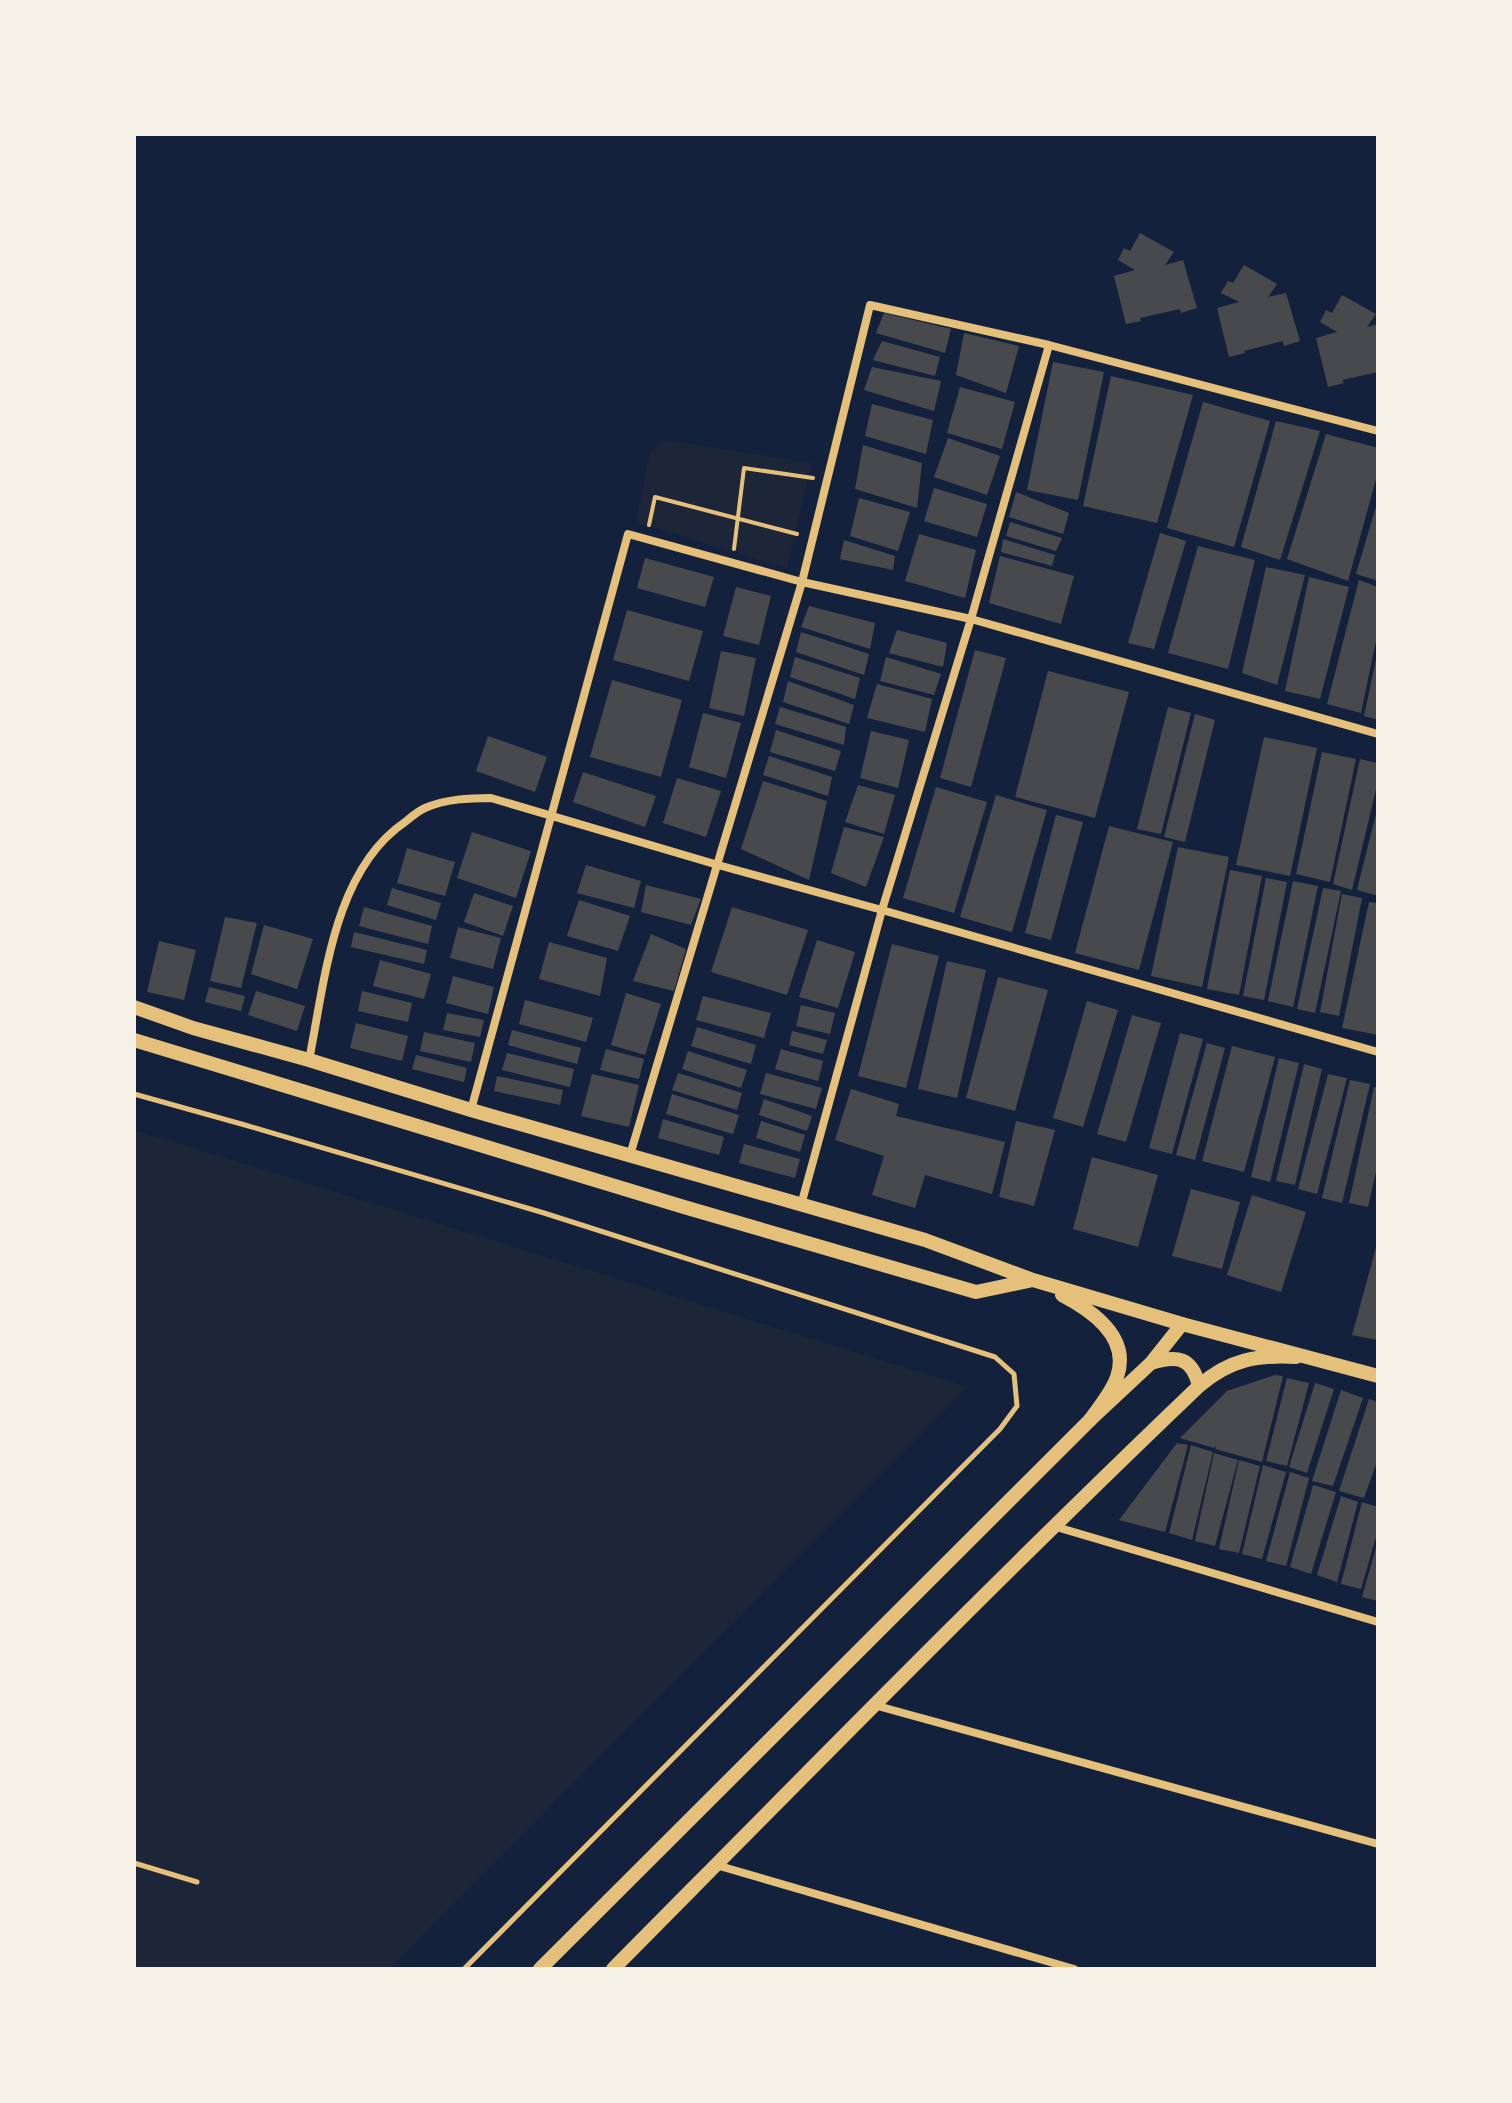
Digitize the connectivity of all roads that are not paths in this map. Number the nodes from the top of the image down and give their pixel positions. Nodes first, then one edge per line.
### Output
1 (1049, 345) junction
2 (1378, 431) edge
3 (802, 582) junction
4 (971, 619) junction
5 (1378, 734) edge
6 (550, 814) junction
7 (718, 865) junction
8 (882, 910) junction
9 (134, 1007) edge
10 (134, 1040) edge
11 (1378, 1052) edge
12 (309, 1060) junction
13 (134, 1094) edge
14 (471, 1110) junction
15 (630, 1155) junction
16 (800, 1206) junction
17 (1033, 1280) junction
18 (1182, 1324) junction
19 (1311, 1357) junction
20 (1151, 1363) junction
21 (1378, 1376) edge
22 (1199, 1386) junction
23 (1090, 1420) junction
24 (1053, 1526) junction
25 (1378, 1622) edge
26 (873, 1705) junction
27 (1378, 1844) edge
28 (134, 1863) edge
29 (716, 1865) junction
30 (197, 1882) dead end
31 (464, 1969) edge
32 (540, 1969) edge
33 (613, 1969) edge
34 (1074, 1969) edge

1 - 2 street
1 - 3 street
1 - 4 street
3 - 4 street
3 - 6 street
3 - 7 street
4 - 5 street
4 - 8 street
6 - 7 street
6 - 12 street
6 - 14 street
7 - 8 street
7 - 15 street
8 - 11 street
8 - 16 street
9 - 12 main road
10 - 17 main road
12 - 14 main road
13 - 31 lane
14 - 15 main road
15 - 16 main road
16 - 17 main road
17 - 18 main road
17 - 23 main road
18 - 19 main road
18 - 20 main road
19 - 21 main road
19 - 22 main road
20 - 22 main road
20 - 23 main road
22 - 24 main road
23 - 32 main road
24 - 25 street
24 - 26 main road
26 - 27 street
26 - 29 main road
28 - 30 lane
29 - 33 main road
29 - 34 street

